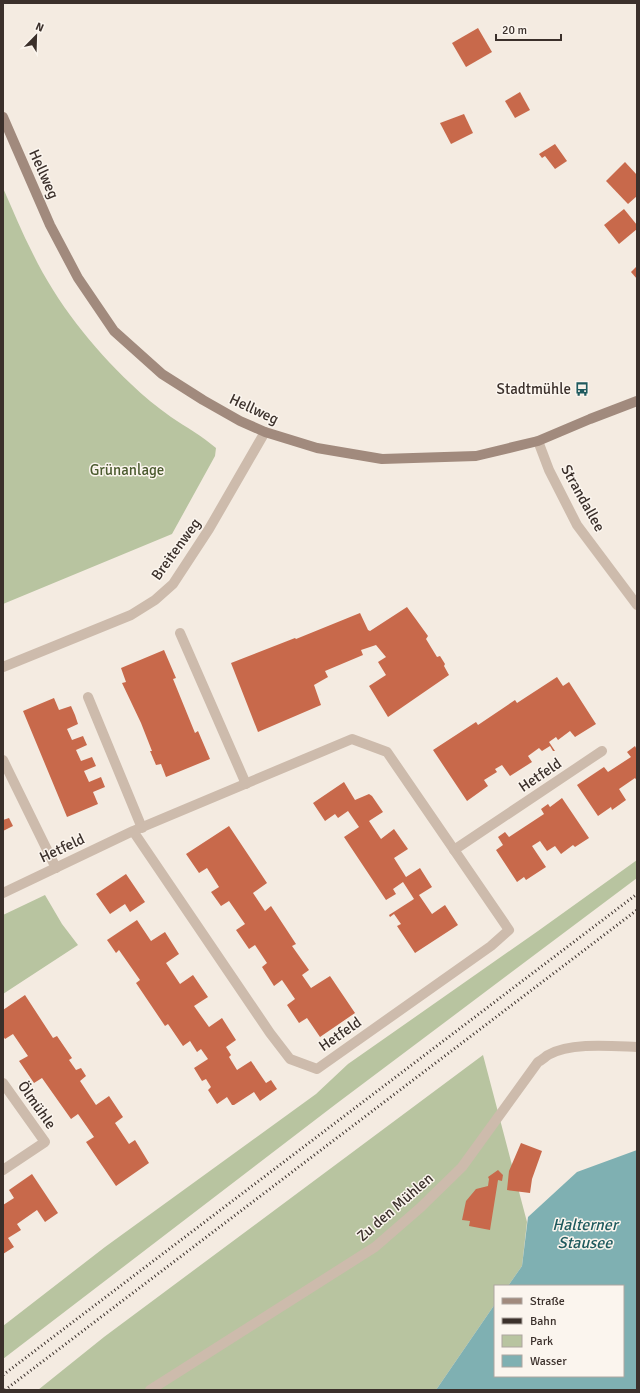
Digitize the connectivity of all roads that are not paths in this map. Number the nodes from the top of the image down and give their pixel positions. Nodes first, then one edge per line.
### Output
1 (3, 117) edge
2 (637, 401) edge
3 (265, 432) junction
4 (538, 441) junction
5 (637, 605) edge
6 (180, 633) dead end
7 (3, 667) edge
8 (88, 697) dead end
9 (602, 751) dead end
10 (3, 760) edge
11 (246, 784) junction
12 (138, 829) junction
13 (454, 850) junction
14 (56, 868) junction
15 (3, 893) edge
16 (637, 1047) edge
17 (3, 1083) edge
18 (3, 1170) edge
19 (150, 1390) edge

1 - 3 street, Hellweg
2 - 4 street, Hellweg
3 - 4 street, Hellweg
3 - 7 street, Breitenweg
4 - 5 street, Strandallee
6 - 11 street
8 - 12 street
9 - 13 street, Hetfeld
10 - 14 street
11 - 12 street, Hetfeld
11 - 13 street, Hetfeld
12 - 13 street, Hetfeld
12 - 14 street, Hetfeld
14 - 15 street, Hetfeld
16 - 19 street, Zu den Mühlen
17 - 18 street, Ölmühle

